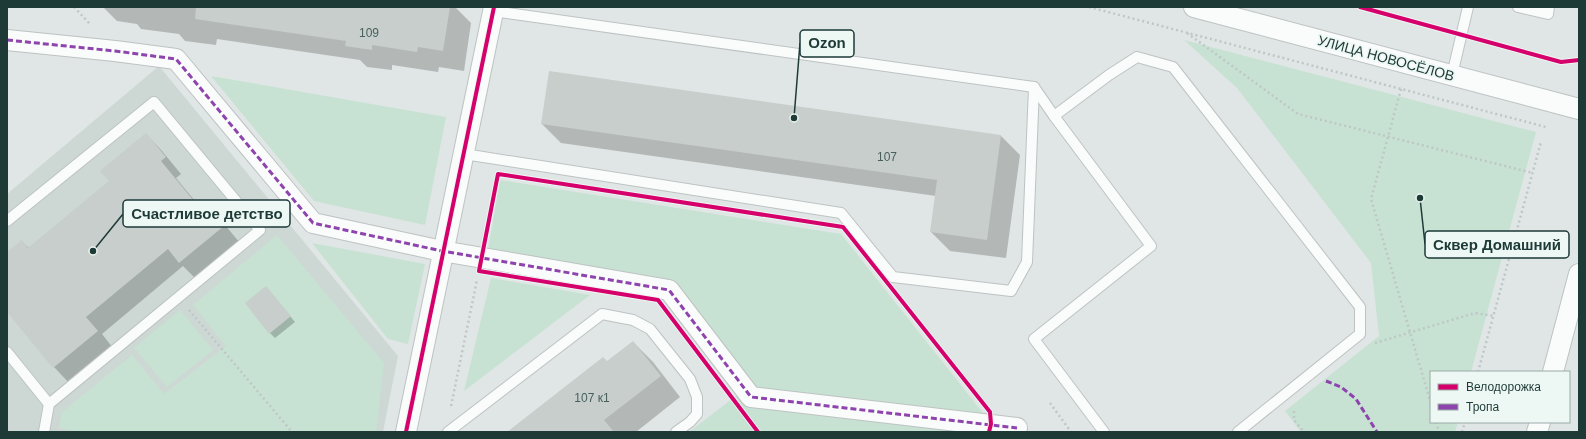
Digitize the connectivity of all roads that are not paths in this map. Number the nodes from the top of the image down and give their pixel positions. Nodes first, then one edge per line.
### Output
1 (1194, 7) edge
2 (1468, 7) edge
3 (1518, 7) edge
4 (1550, 7) edge
5 (493, 9) edge
6 (7, 40) edge
7 (1452, 76) junction
8 (1034, 87) junction
9 (1579, 109) edge
10 (1054, 116) junction
11 (464, 154) junction
12 (7, 221) edge
13 (442, 251) junction
14 (1579, 274) edge
15 (7, 352) edge
16 (1553, 371) edge
17 (49, 404) junction
18 (1017, 428) dead end
19 (44, 432) edge
20 (406, 432) edge
21 (448, 432) edge
22 (676, 432) edge
23 (1104, 432) edge
24 (1238, 432) edge

1 - 7 street, УЛИЦА НОВОСЁЛОВ
2 - 7 lane
3 - 4 lane
5 - 8 lane
5 - 11 street
6 - 13 street
7 - 9 street, УЛИЦА НОВОСЁЛОВ
8 - 10 lane
8 - 11 lane
10 - 23 lane
10 - 24 lane
11 - 13 street
12 - 17 lane
13 - 18 street
13 - 20 street
14 - 16 street
15 - 17 lane
17 - 19 lane
21 - 22 lane

